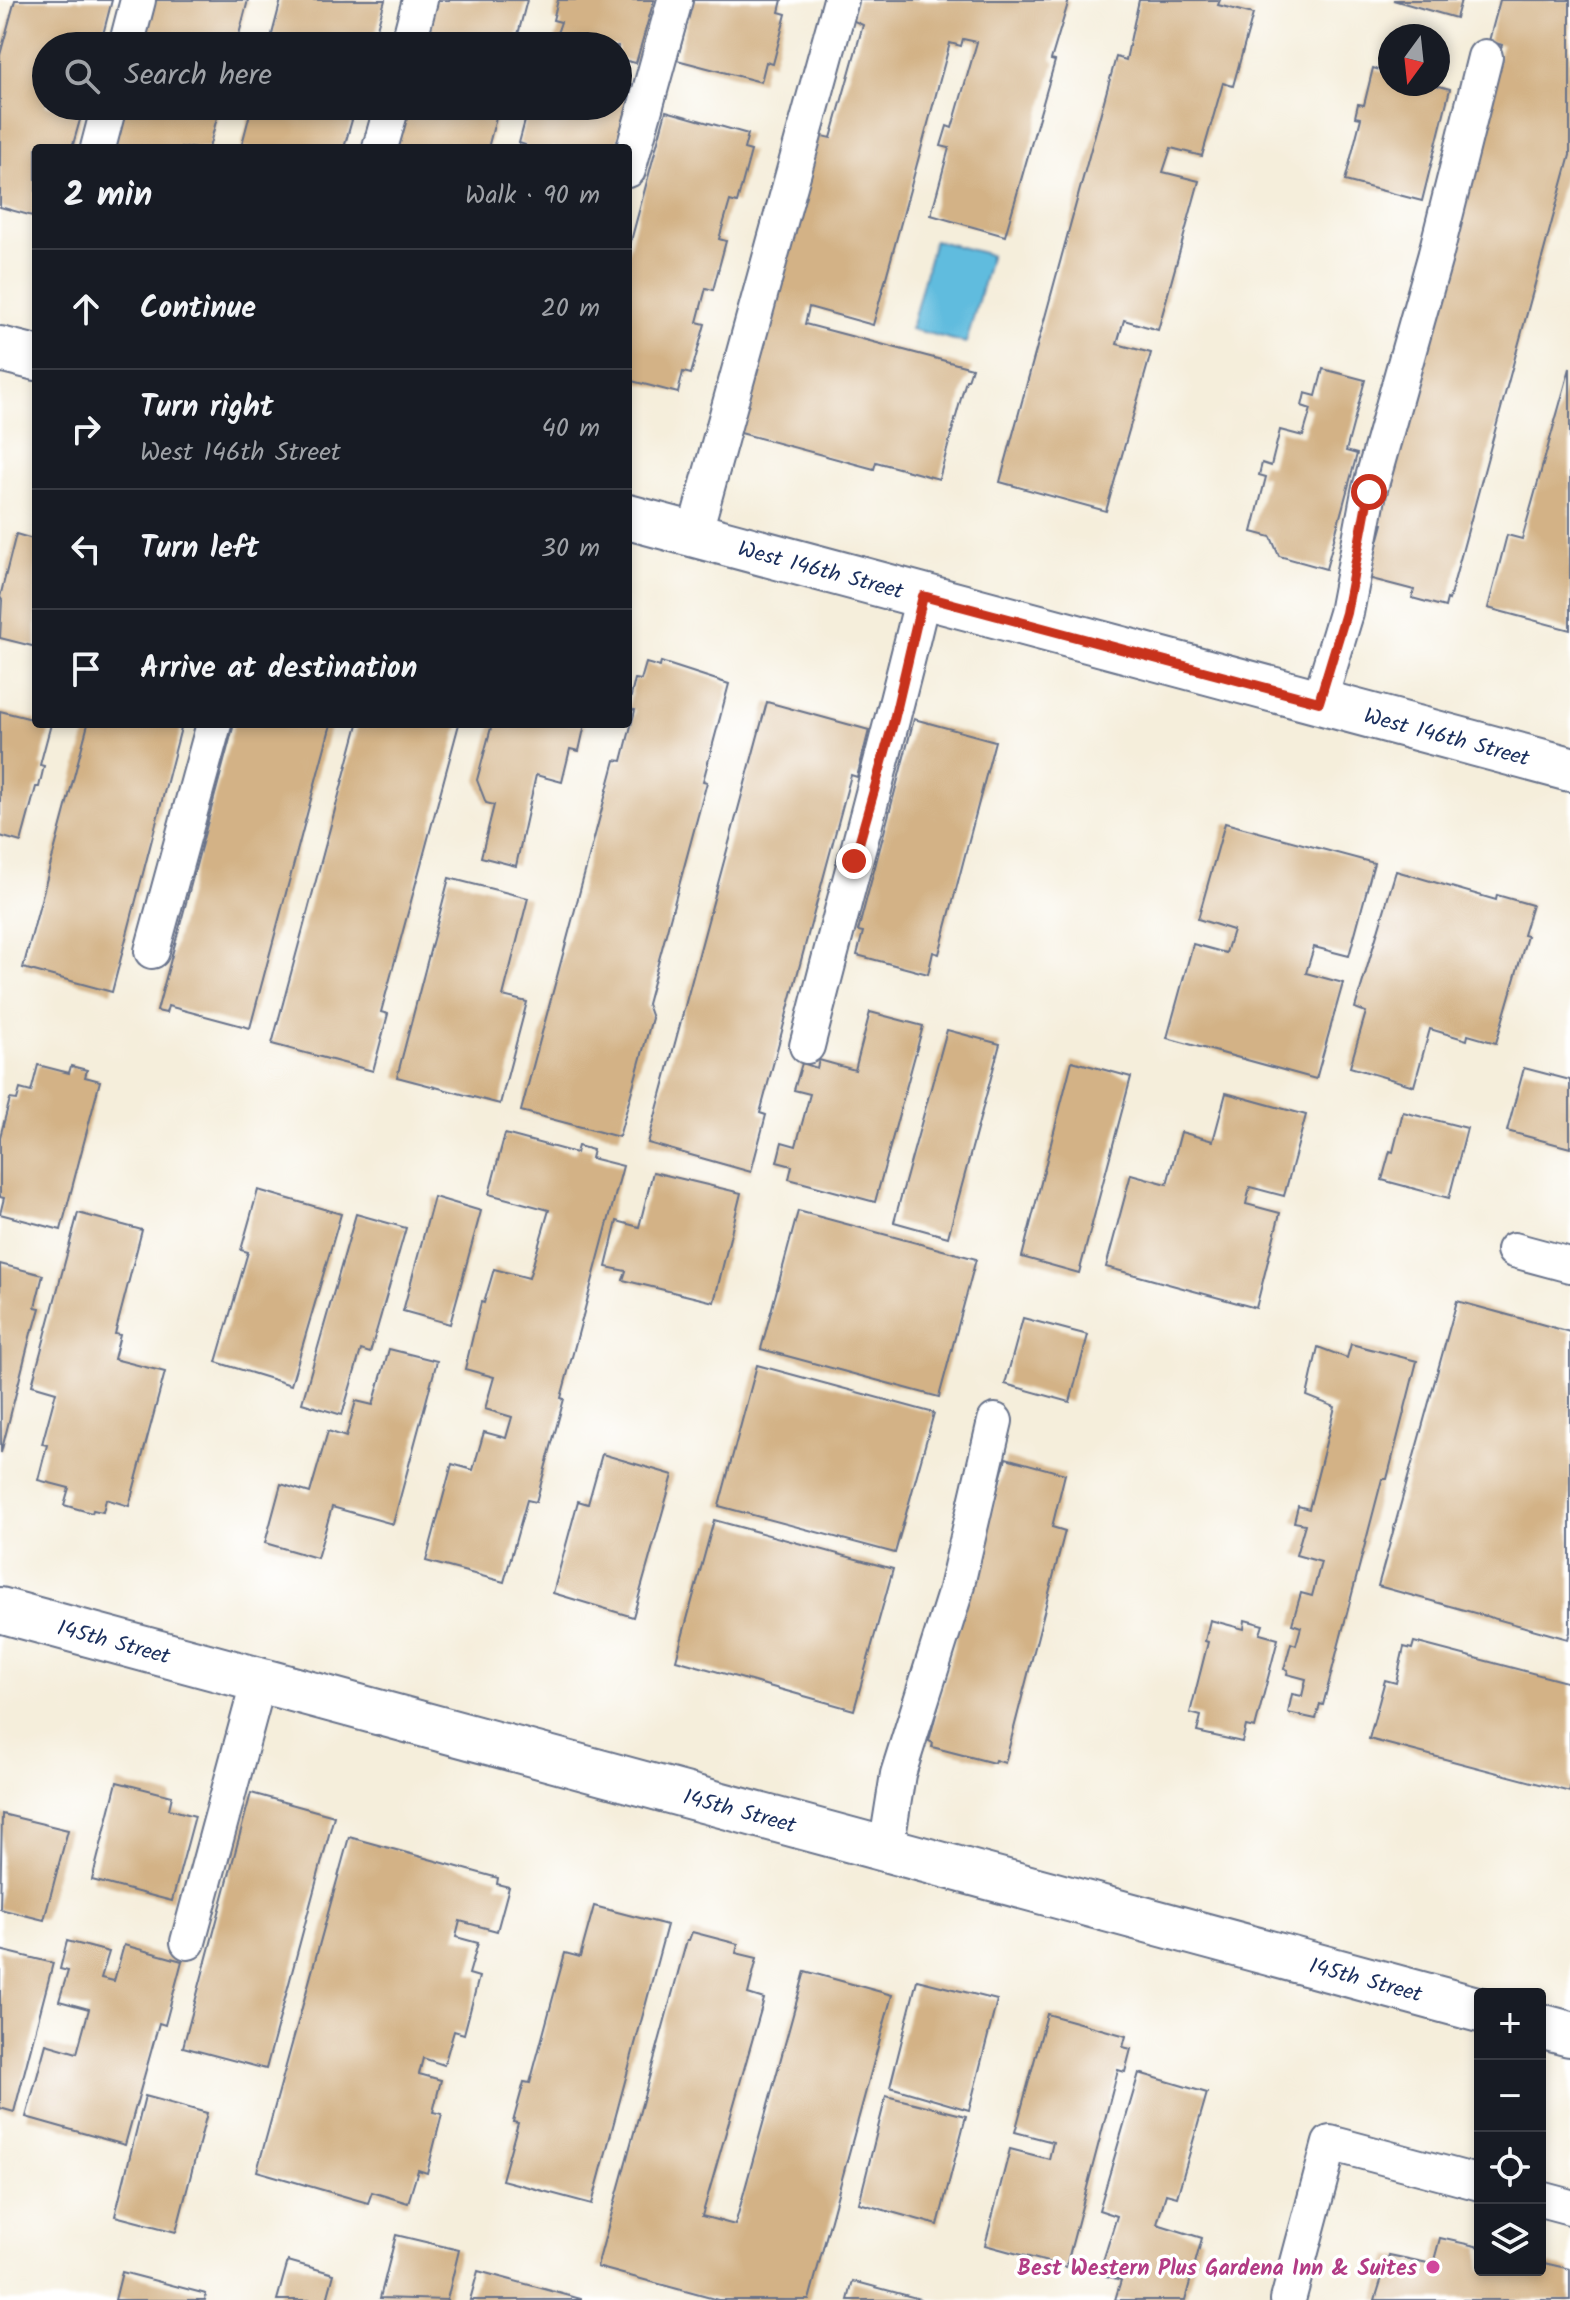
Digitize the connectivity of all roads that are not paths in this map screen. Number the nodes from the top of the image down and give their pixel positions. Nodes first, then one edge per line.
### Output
1 (138, 0) edge
2 (420, 0) edge
3 (675, 0) edge
4 (841, 0) edge
5 (130, 32) edge
6 (412, 32) edge
7 (1485, 57) dead end
8 (105, 120) edge
9 (388, 120) edge
10 (99, 144) edge
11 (381, 144) edge
12 (632, 156) edge
13 (0, 349) edge
14 (32, 357) edge
15 (632, 518) edge
16 (694, 535) junction
17 (923, 596) junction
18 (1319, 702) junction
19 (213, 728) edge
20 (1570, 769) edge
21 (152, 951) dead end
22 (807, 1046) dead end
23 (1514, 1250) dead end
24 (1570, 1265) edge
25 (995, 1421) dead end
26 (0, 1610) edge
27 (259, 1680) junction
28 (886, 1849) junction
29 (188, 1942) dead end
30 (1474, 2008) edge
31 (1546, 2028) edge
32 (1570, 2034) edge
33 (1474, 2181) edge
34 (1546, 2201) edge
35 (1570, 2207) edge
36 (1288, 2300) edge

1 - 5 lane
2 - 6 lane
3 - 12 lane
4 - 16 lane
7 - 18 lane
8 - 10 lane
9 - 11 lane
13 - 14 street
15 - 16 street, West 146th Street
16 - 17 street, West 146th Street
17 - 18 street, West 146th Street
17 - 22 lane
18 - 20 street, West 146th Street
19 - 21 lane
23 - 24 lane
25 - 28 lane
26 - 27 street, 145th Street
27 - 28 street, 145th Street
27 - 29 lane
28 - 30 street, 145th Street
31 - 32 street
33 - 36 lane
34 - 35 lane

